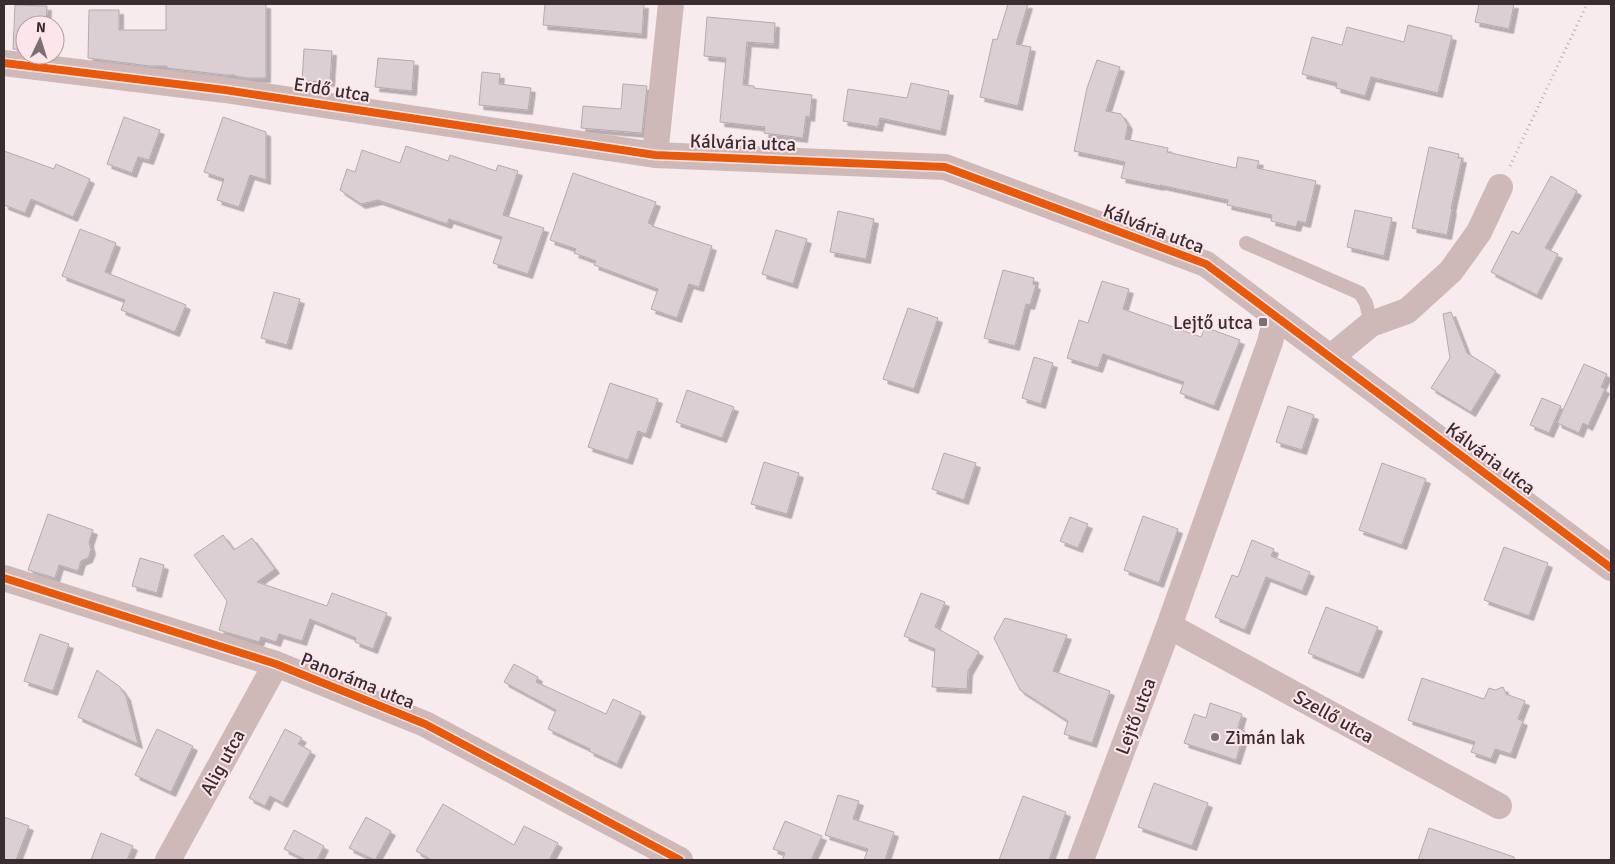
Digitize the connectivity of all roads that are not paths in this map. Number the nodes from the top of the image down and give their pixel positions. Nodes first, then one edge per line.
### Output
1 (671, 4) edge
2 (4, 63) edge
3 (655, 155) junction
4 (1500, 187) road end
5 (1246, 243) dead end
6 (1276, 317) junction
7 (1370, 324) junction
8 (1331, 357) junction
9 (1568, 536) junction
10 (1611, 546) edge
11 (1611, 568) edge
12 (4, 578) edge
13 (1169, 626) junction
14 (276, 664) junction
15 (1499, 806) dead end
16 (168, 860) edge
17 (680, 860) edge
18 (1081, 860) edge

1 - 3 street
2 - 3 street, Erdő utca
3 - 6 street, Kálvária utca
4 - 7 street
5 - 7 lane
6 - 8 street, Kálvária utca
6 - 13 street, Lejtő utca
7 - 8 street
8 - 9 street, Kálvária utca
9 - 10 street, Kálvária utca
9 - 11 street, Kálvária utca
12 - 14 street, Panoráma utca
13 - 15 street, Szellő utca
13 - 18 street, Lejtő utca
14 - 16 street, Alig utca
14 - 17 street, Panoráma utca

